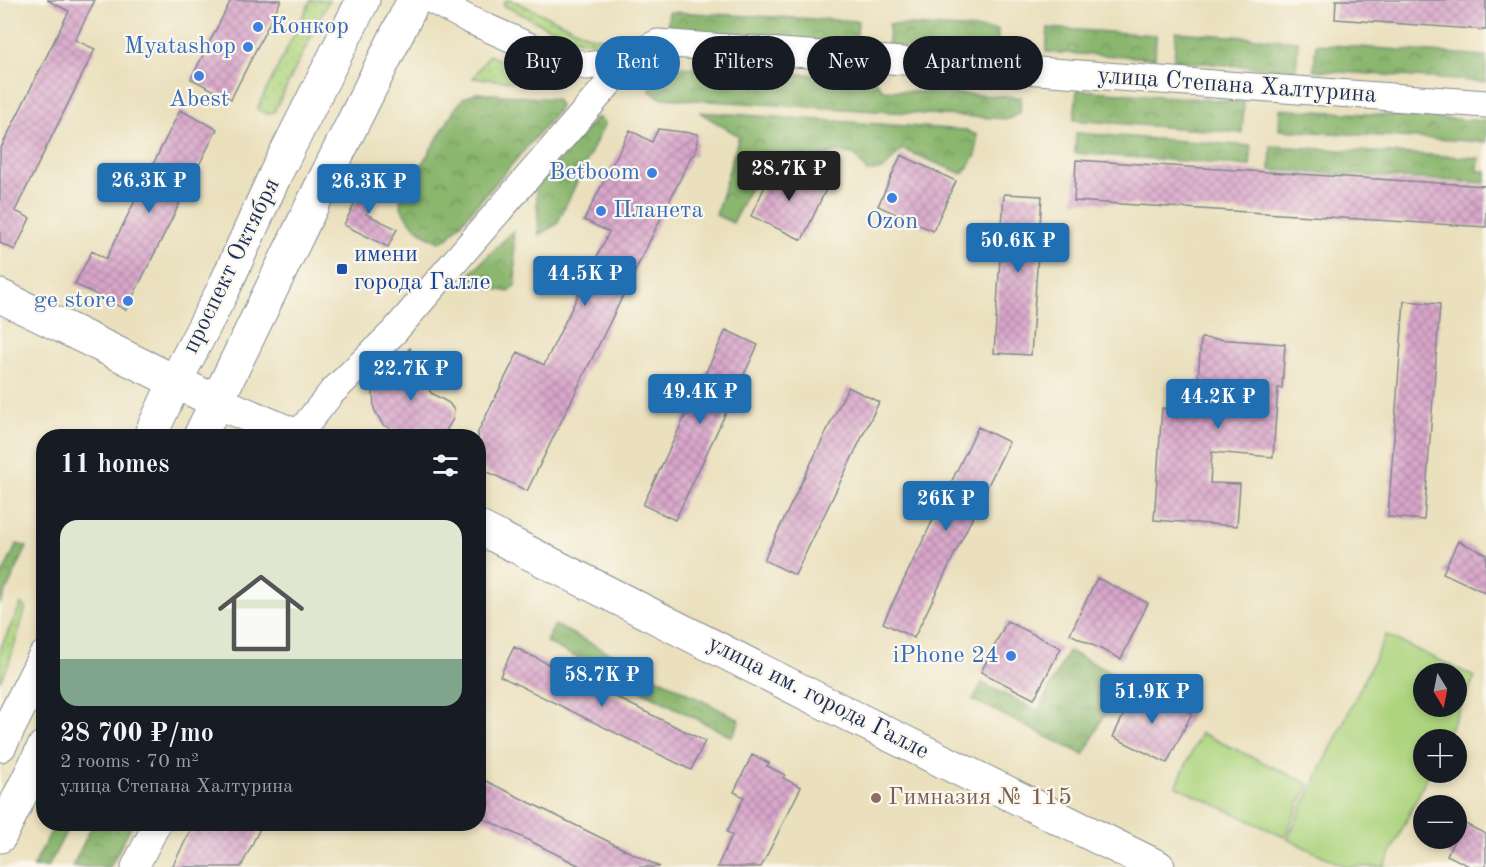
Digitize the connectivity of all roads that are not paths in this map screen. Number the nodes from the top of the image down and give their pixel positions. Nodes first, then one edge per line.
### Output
1 (363, 0) edge
2 (414, 0) edge
3 (432, 0) edge
4 (680, 45) edge
5 (595, 65) edge
6 (604, 90) edge
7 (1486, 104) edge
8 (276, 173) junction
9 (318, 193) junction
10 (0, 296) edge
11 (175, 382) junction
12 (217, 402) junction
13 (153, 429) edge
14 (204, 429) edge
15 (281, 429) edge
16 (303, 429) edge
17 (486, 531) edge
18 (36, 674) edge
19 (0, 746) edge
20 (36, 763) edge
21 (153, 831) edge
22 (0, 836) edge
23 (135, 867) edge
24 (1158, 867) edge

1 - 8 main road, проспект Октября
2 - 9 main road, проспект Октября
3 - 5 street, улица Степана Халтурина
4 - 7 street, улица Степана Халтурина
6 - 16 street
8 - 9 main road
8 - 11 main road, проспект Октября
9 - 12 main road, проспект Октября
10 - 11 main road
11 - 12 main road
11 - 13 main road, проспект Октября
12 - 14 main road, проспект Октября
12 - 15 main road
17 - 24 main road, улица им. города Галле
18 - 19 main road
20 - 22 main road
21 - 23 street

